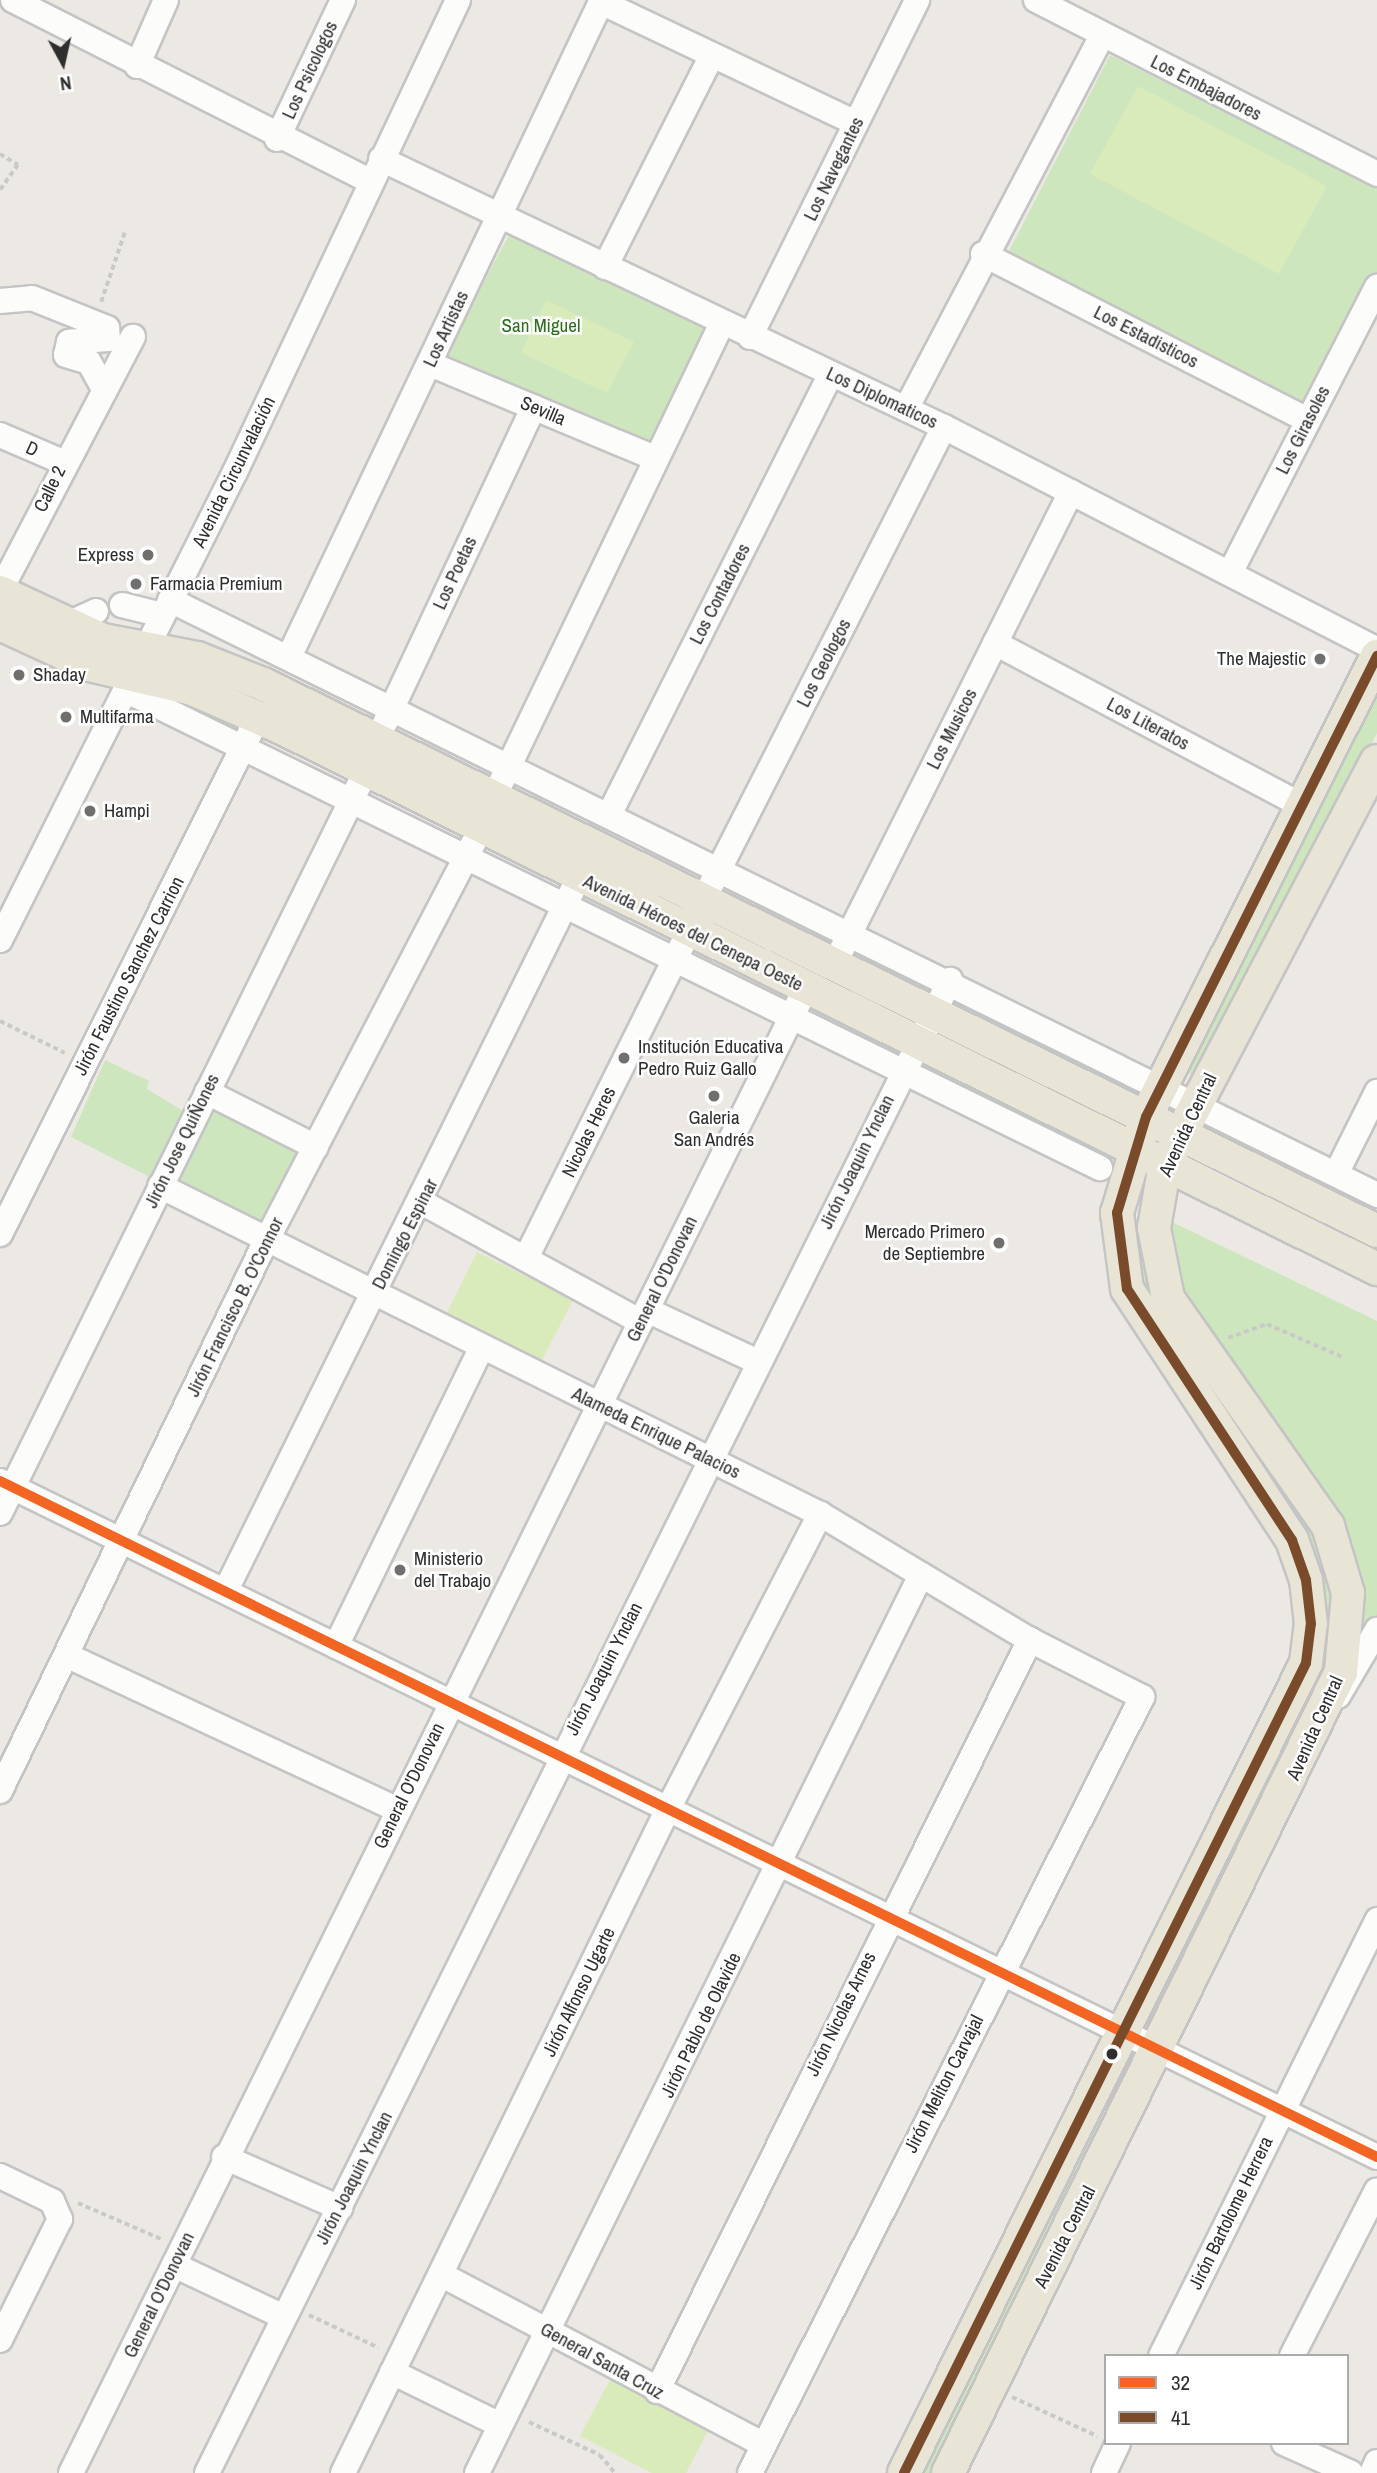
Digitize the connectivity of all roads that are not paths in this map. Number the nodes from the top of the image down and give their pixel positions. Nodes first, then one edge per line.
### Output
1 (13, 0) edge
2 (166, 0) edge
3 (343, 0) edge
4 (458, 0) edge
5 (1036, 0) edge
6 (601, 1) edge
7 (908, 3) edge
8 (1102, 35) junction
9 (712, 55) junction
10 (136, 66) junction
11 (856, 123) junction
12 (277, 139) junction
13 (382, 159) junction
14 (1377, 174) edge
15 (372, 182) junction
16 (498, 214) junction
17 (983, 254) junction
18 (605, 267) junction
19 (1377, 287) edge
20 (0, 301) edge
21 (722, 323) junction
22 (133, 337) dead end
23 (750, 337) junction
24 (430, 363) junction
25 (831, 374) junction
26 (103, 387) junction
27 (534, 407) junction
28 (906, 409) junction
29 (1308, 420) junction
30 (944, 427) junction
31 (0, 435) edge
32 (655, 458) junction
33 (63, 462) junction
34 (1070, 492) junction
35 (1230, 573) junction
36 (0, 591) edge
37 (122, 605) dead end
38 (166, 608) junction
39 (96, 611) dead end
40 (0, 624) edge
41 (66, 625) junction
42 (995, 643) junction
43 (1377, 650) edge
44 (1377, 656) edge
45 (289, 657) junction
46 (134, 670) junction
47 (392, 709) junction
48 (257, 717) junction
49 (377, 740) junction
50 (245, 746) junction
51 (1377, 761) edge
52 (510, 764) junction
53 (359, 785) junction
54 (494, 797) junction
55 (1301, 805) junction
56 (609, 815) junction
57 (473, 842) junction
58 (718, 871) junction
59 (579, 877) junction
60 (703, 900) junction
61 (565, 905) junction
62 (689, 930) junction
63 (851, 932) junction
64 (0, 940) edge
65 (675, 958) junction
66 (834, 965) junction
67 (950, 981) junction
68 (799, 1002) junction
69 (933, 1014) junction
70 (917, 1042) junction
71 (902, 1071) junction
72 (1162, 1085) junction
73 (206, 1092) junction
74 (1377, 1092) edge
75 (1195, 1104) junction
76 (1146, 1118) junction
77 (1180, 1134) junction
78 (316, 1147) junction
79 (1133, 1148) junction
80 (1165, 1164) junction
81 (1100, 1168) dead end
82 (1336, 1174) junction
83 (160, 1186) junction
84 (1377, 1195) edge
85 (423, 1203) junction
86 (1377, 1231) edge
87 (0, 1234) edge
88 (268, 1238) junction
89 (526, 1258) junction
90 (1377, 1269) edge
91 (374, 1294) junction
92 (644, 1316) junction
93 (481, 1349) junction
94 (758, 1362) junction
95 (600, 1406) junction
96 (710, 1458) junction
97 (6, 1484) edge
98 (0, 1513) edge
99 (820, 1514) junction
100 (123, 1541) junction
101 (921, 1576) junction
102 (226, 1590) junction
103 (1377, 1630) edge
104 (1030, 1640) junction
105 (336, 1646) junction
106 (68, 1656) junction
107 (1142, 1697) joint
108 (452, 1701) junction
109 (1327, 1710) junction
110 (562, 1754) junction
111 (0, 1791) edge
112 (669, 1807) junction
113 (397, 1810) junction
114 (780, 1862) junction
115 (888, 1917) junction
116 (1377, 1920) edge
117 (1000, 1972) junction
118 (1122, 2033) junction
119 (1158, 2051) junction
120 (1281, 2111) junction
121 (224, 2157) junction
122 (1377, 2157) edge
123 (0, 2176) edge
124 (1377, 2190) edge
125 (340, 2208) junction
126 (178, 2256) junction
127 (442, 2275) junction
128 (285, 2311) junction
129 (551, 2333) junction
130 (0, 2340) edge
131 (1162, 2354) edge
132 (1293, 2354) edge
133 (396, 2364) junction
134 (657, 2391) junction
135 (503, 2418) junction
136 (764, 2445) junction
137 (1117, 2445) edge
138 (1289, 2445) edge
139 (1377, 2462) edge
140 (71, 2473) edge
141 (207, 2473) edge
142 (343, 2473) edge
143 (477, 2473) edge
144 (750, 2473) edge
145 (904, 2473) edge
146 (948, 2473) edge
147 (1104, 2473) edge
148 (1352, 2473) edge
149 (1372, 2473) edge

1 - 10 street
2 - 10 street
3 - 12 street, Los Psicologos
4 - 13 street, Avenida Circunvalación
5 - 8 street, Los Embajadores
6 - 9 street
6 - 16 street, Los Artistas
7 - 11 street, Los Navegantes
8 - 14 street, Los Embajadores
8 - 17 street
9 - 11 street
9 - 18 street
10 - 12 street
11 - 23 street, Los Navegantes
12 - 15 street
13 - 15 street, Avenida Circunvalación
13 - 16 street, Los Diplomaticos
15 - 38 street, Avenida Circunvalación
16 - 18 street, Los Diplomaticos
16 - 24 street, Los Artistas
17 - 28 street
17 - 29 street, Los Estadisticos
18 - 21 street, Los Diplomaticos
19 - 29 street, Los Girasoles
20 - 26 street
21 - 23 street, Los Diplomaticos
21 - 32 street
22 - 26 street, Calle 2
23 - 25 street, Los Diplomaticos
24 - 27 street, Sevilla
24 - 45 street, Los Artistas
25 - 28 street, Los Diplomaticos
25 - 56 street, Los Contadores
26 - 33 street, Calle 2
27 - 32 street, Sevilla
27 - 47 street, Los Poetas
28 - 30 street, Los Diplomaticos
29 - 35 street, Los Girasoles
30 - 34 street, Los Diplomaticos
30 - 58 street, Los Geologos
31 - 33 street, D
32 - 52 street
33 - 36 street, Calle 2
34 - 35 street, Los Diplomaticos
34 - 42 street, Los Musicos
35 - 43 street, Los Diplomaticos
36 - 41 main road, Avenida Héroes del Cenepa Oeste
37 - 38 street
38 - 45 street
38 - 46 street, Avenida Circunvalación
39 - 41 street
40 - 46 main road, Avenida Héroes del Cenepa Oeste
41 - 46 main road, Avenida Héroes del Cenepa Oeste
42 - 55 street, Los Literatos
42 - 63 street, Los Musicos
44 - 55 main road, Avenida Central
45 - 47 street
46 - 48 main road, Avenida Héroes del Cenepa Oeste
46 - 49 main road, Avenida Héroes del Cenepa Oeste
46 - 50 street
46 - 64 street, Avenida Circunvalación
47 - 49 street, Los Poetas
47 - 52 street
48 - 50 street, Jirón Faustino Sanchez Carrion
48 - 53 main road, Avenida Héroes del Cenepa Oeste
49 - 54 main road, Avenida Héroes del Cenepa Oeste
50 - 53 street
50 - 87 street, Jirón Faustino Sanchez Carrion
51 - 75 main road, Avenida Central
52 - 54 street
52 - 56 street
53 - 57 main road, Avenida Héroes del Cenepa Oeste
53 - 73 street, Jirón Jose QuiÑones
54 - 60 main road, Avenida Héroes del Cenepa Oeste
55 - 72 main road, Avenida Central
56 - 58 street
57 - 59 main road, Avenida Héroes del Cenepa Oeste
57 - 61 street
57 - 78 street, Jirón Francisco B. O'Connor
58 - 60 street, Los Geologos
58 - 63 street
59 - 61 street, Domingo Espinar
59 - 62 main road, Avenida Héroes del Cenepa Oeste
60 - 66 main road, Avenida Héroes del Cenepa Oeste
61 - 65 street
61 - 85 street, Domingo Espinar
62 - 65 street, Nicolas Heres
62 - 68 main road, Avenida Héroes del Cenepa Oeste
63 - 66 street, Los Musicos
63 - 67 street
65 - 68 street
65 - 89 street, Nicolas Heres
66 - 69 main road, Avenida Héroes del Cenepa Oeste
67 - 69 street, Jirón Joaquin Ynclan
67 - 72 street
68 - 70 main road, Avenida Héroes del Cenepa Oeste
68 - 71 street
68 - 92 street, General O'Donovan
69 - 70 street, Jirón Joaquin Ynclan
69 - 76 main road, Avenida Héroes del Cenepa Oeste
70 - 71 street, Jirón Joaquin Ynclan
70 - 79 main road, Avenida Héroes del Cenepa Oeste
71 - 81 street
71 - 94 street, Jirón Joaquin Ynclan
72 - 75 street
72 - 76 main road, Avenida Central
73 - 78 street
73 - 83 street, Jirón Jose QuiÑones
74 - 82 street
75 - 77 main road, Avenida Central
75 - 82 street
76 - 77 main road, Avenida Héroes del Cenepa Oeste
76 - 79 main road, Avenida Central
77 - 80 main road, Avenida Central
77 - 86 main road, Avenida Héroes del Cenepa Oeste
78 - 88 street, Jirón Francisco B. O'Connor
79 - 80 main road, Avenida Héroes del Cenepa Oeste
79 - 118 main road, Avenida Central
80 - 90 main road, Avenida Héroes del Cenepa Oeste
80 - 109 main road, Avenida Central
82 - 84 street
83 - 88 street, Alameda Enrique Palacios
83 - 97 street, Jirón Jose QuiÑones
85 - 89 street
85 - 91 street, Domingo Espinar
88 - 91 street, Alameda Enrique Palacios
88 - 100 street, Jirón Francisco B. O'Connor
89 - 92 street
91 - 93 street, Alameda Enrique Palacios
91 - 102 street, Domingo Espinar
92 - 94 street
92 - 95 street, General O'Donovan
93 - 95 street, Alameda Enrique Palacios
93 - 105 street
94 - 96 street, Jirón Joaquin Ynclan
95 - 96 street, Alameda Enrique Palacios
95 - 108 street, General O'Donovan
96 - 99 street, Alameda Enrique Palacios
96 - 110 street, Jirón Joaquin Ynclan
97 - 98 street, Jirón Jose QuiÑones
97 - 100 street
99 - 101 street, Alameda Enrique Palacios
99 - 112 street, Jirón Alfonso Ugarte
100 - 102 street
100 - 106 street, Jirón Francisco B. O'Connor
101 - 104 street, Alameda Enrique Palacios
101 - 114 street, Jirón Pablo de Olavide
102 - 105 street
103 - 109 street
104 - 107 street, Alameda Enrique Palacios
104 - 115 street, Jirón Nicolas Arnes
105 - 108 street
106 - 111 street, Jirón Francisco B. O'Connor
106 - 113 street
107 - 117 street, Jirón Meliton Carvajal
108 - 110 street
108 - 113 street, General O'Donovan
109 - 119 main road, Avenida Central
110 - 112 street
110 - 125 street, Jirón Joaquin Ynclan
112 - 114 street
112 - 127 street, Jirón Alfonso Ugarte
113 - 121 street, General O'Donovan
114 - 115 street
114 - 129 street, Jirón Pablo de Olavide
115 - 117 street
115 - 134 street, Jirón Nicolas Arnes
116 - 120 street, Jirón Bartolome Herrera
117 - 118 street
117 - 136 street, Jirón Meliton Carvajal
118 - 119 street
118 - 145 main road, Avenida Central
119 - 120 street
119 - 146 main road, Avenida Central
120 - 122 street
120 - 131 street, Jirón Bartolome Herrera
121 - 125 street
121 - 126 street, General O'Donovan
123 - 130 street
124 - 132 street
125 - 128 street, Jirón Joaquin Ynclan
126 - 128 street
126 - 140 street, General O'Donovan
127 - 129 street, General Santa Cruz
127 - 133 street, Jirón Alfonso Ugarte
128 - 141 street, Jirón Joaquin Ynclan
129 - 134 street, General Santa Cruz
129 - 135 street, Jirón Pablo de Olavide
133 - 135 street
133 - 142 street, Jirón Alfonso Ugarte
134 - 136 street, General Santa Cruz
135 - 143 street, Jirón Pablo de Olavide
136 - 144 street, Jirón Meliton Carvajal
137 - 147 street
138 - 148 street
139 - 149 street

